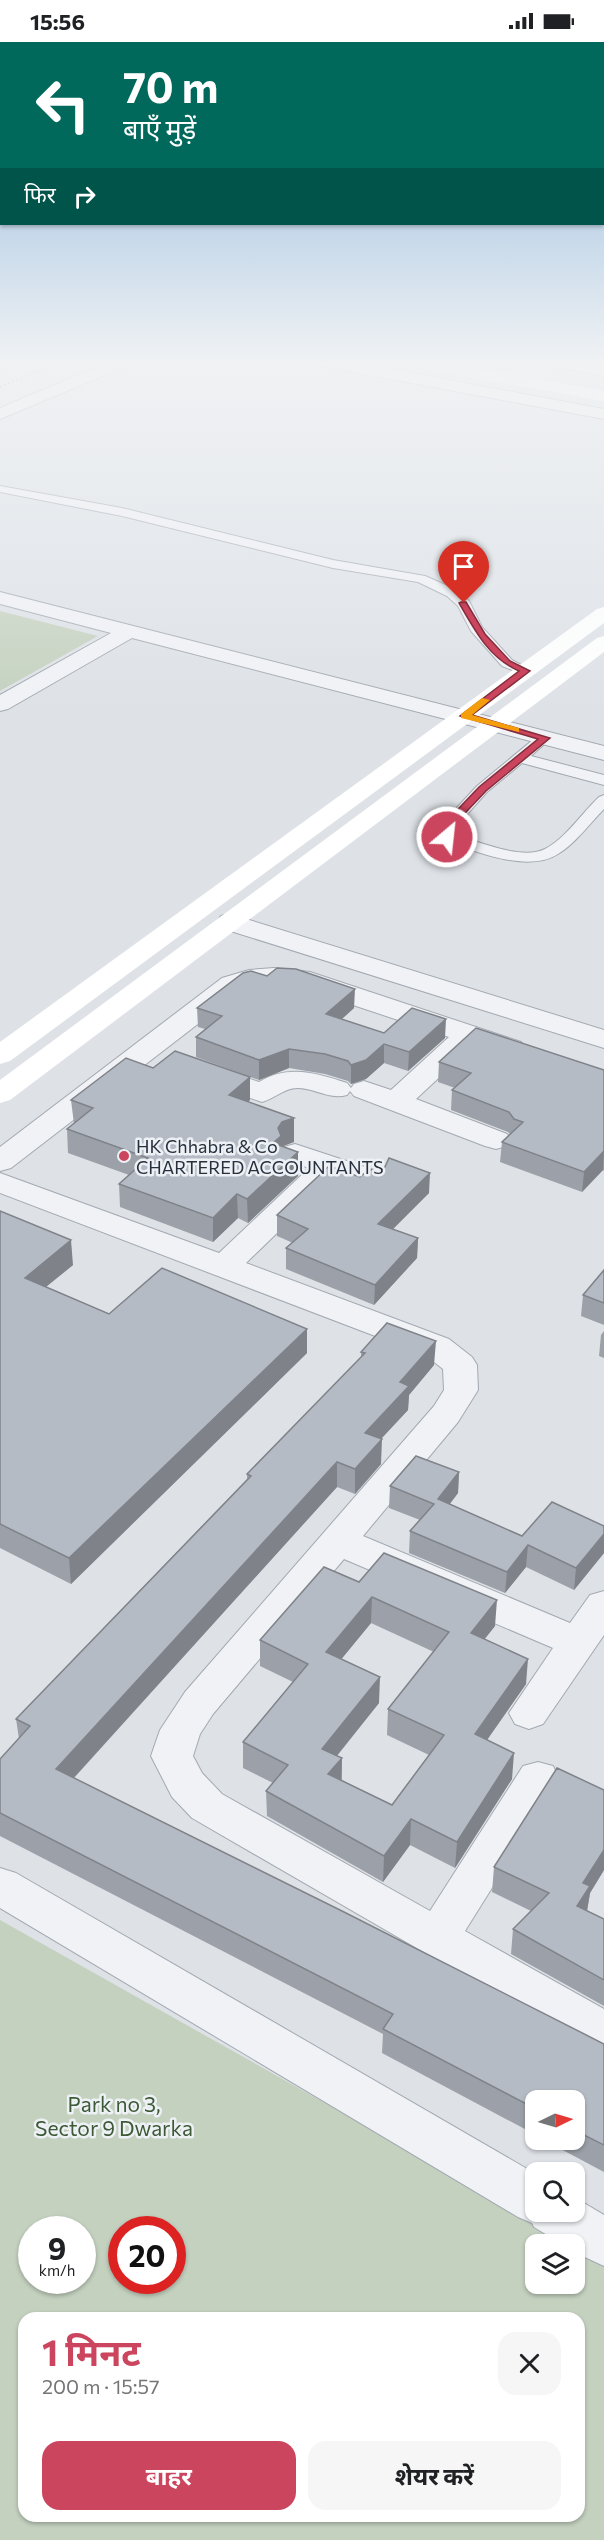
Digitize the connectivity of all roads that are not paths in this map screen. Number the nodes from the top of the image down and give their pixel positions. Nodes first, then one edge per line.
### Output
1 (0, 489) edge
2 (0, 598) edge
3 (604, 612) edge
4 (130, 631) junction
5 (604, 642) edge
6 (525, 671) junction
7 (0, 704) edge
8 (464, 716) junction
9 (495, 724) junction
10 (545, 738) junction
11 (604, 753) edge
12 (520, 758) junction
13 (604, 780) edge
14 (604, 800) edge
15 (230, 922) junction
16 (469, 1034) junction
17 (604, 1039) edge
18 (146, 1050) junction
19 (0, 1055) edge
20 (537, 1056) edge
21 (262, 1093) junction
22 (0, 1094) edge
23 (397, 1101) junction
24 (239, 1112) edge
25 (496, 1140) dead end
26 (295, 1153) edge
27 (0, 1162) edge
28 (330, 1165) junction
29 (372, 1180) edge
30 (0, 1182) edge
31 (224, 1266) junction
32 (338, 1541) junction
33 (604, 1605) edge
34 (576, 1642) junction
35 (529, 1713) dead end
36 (538, 1778) dead end
37 (0, 1886) edge
38 (437, 1938) junction
39 (604, 2033) edge
40 (525, 2195) edge
41 (571, 2222) edge
42 (604, 2241) edge

1 - 6 lane
2 - 4 street
3 - 6 street
4 - 7 street
4 - 8 street
5 - 9 street
6 - 8 street
8 - 9 street
8 - 19 street
9 - 10 street
9 - 15 street
10 - 11 street
10 - 12 lane
12 - 13 lane
12 - 14 lane
15 - 17 street
15 - 22 street
16 - 18 street
16 - 20 street
16 - 23 street
18 - 21 street
18 - 27 street
21 - 23 street
21 - 24 street
23 - 25 street
26 - 28 street
28 - 29 street
28 - 31 street
30 - 31 street
31 - 32 street
32 - 34 street
32 - 38 street
33 - 34 street
34 - 35 street
36 - 38 street
37 - 40 street
38 - 39 street
41 - 42 street

